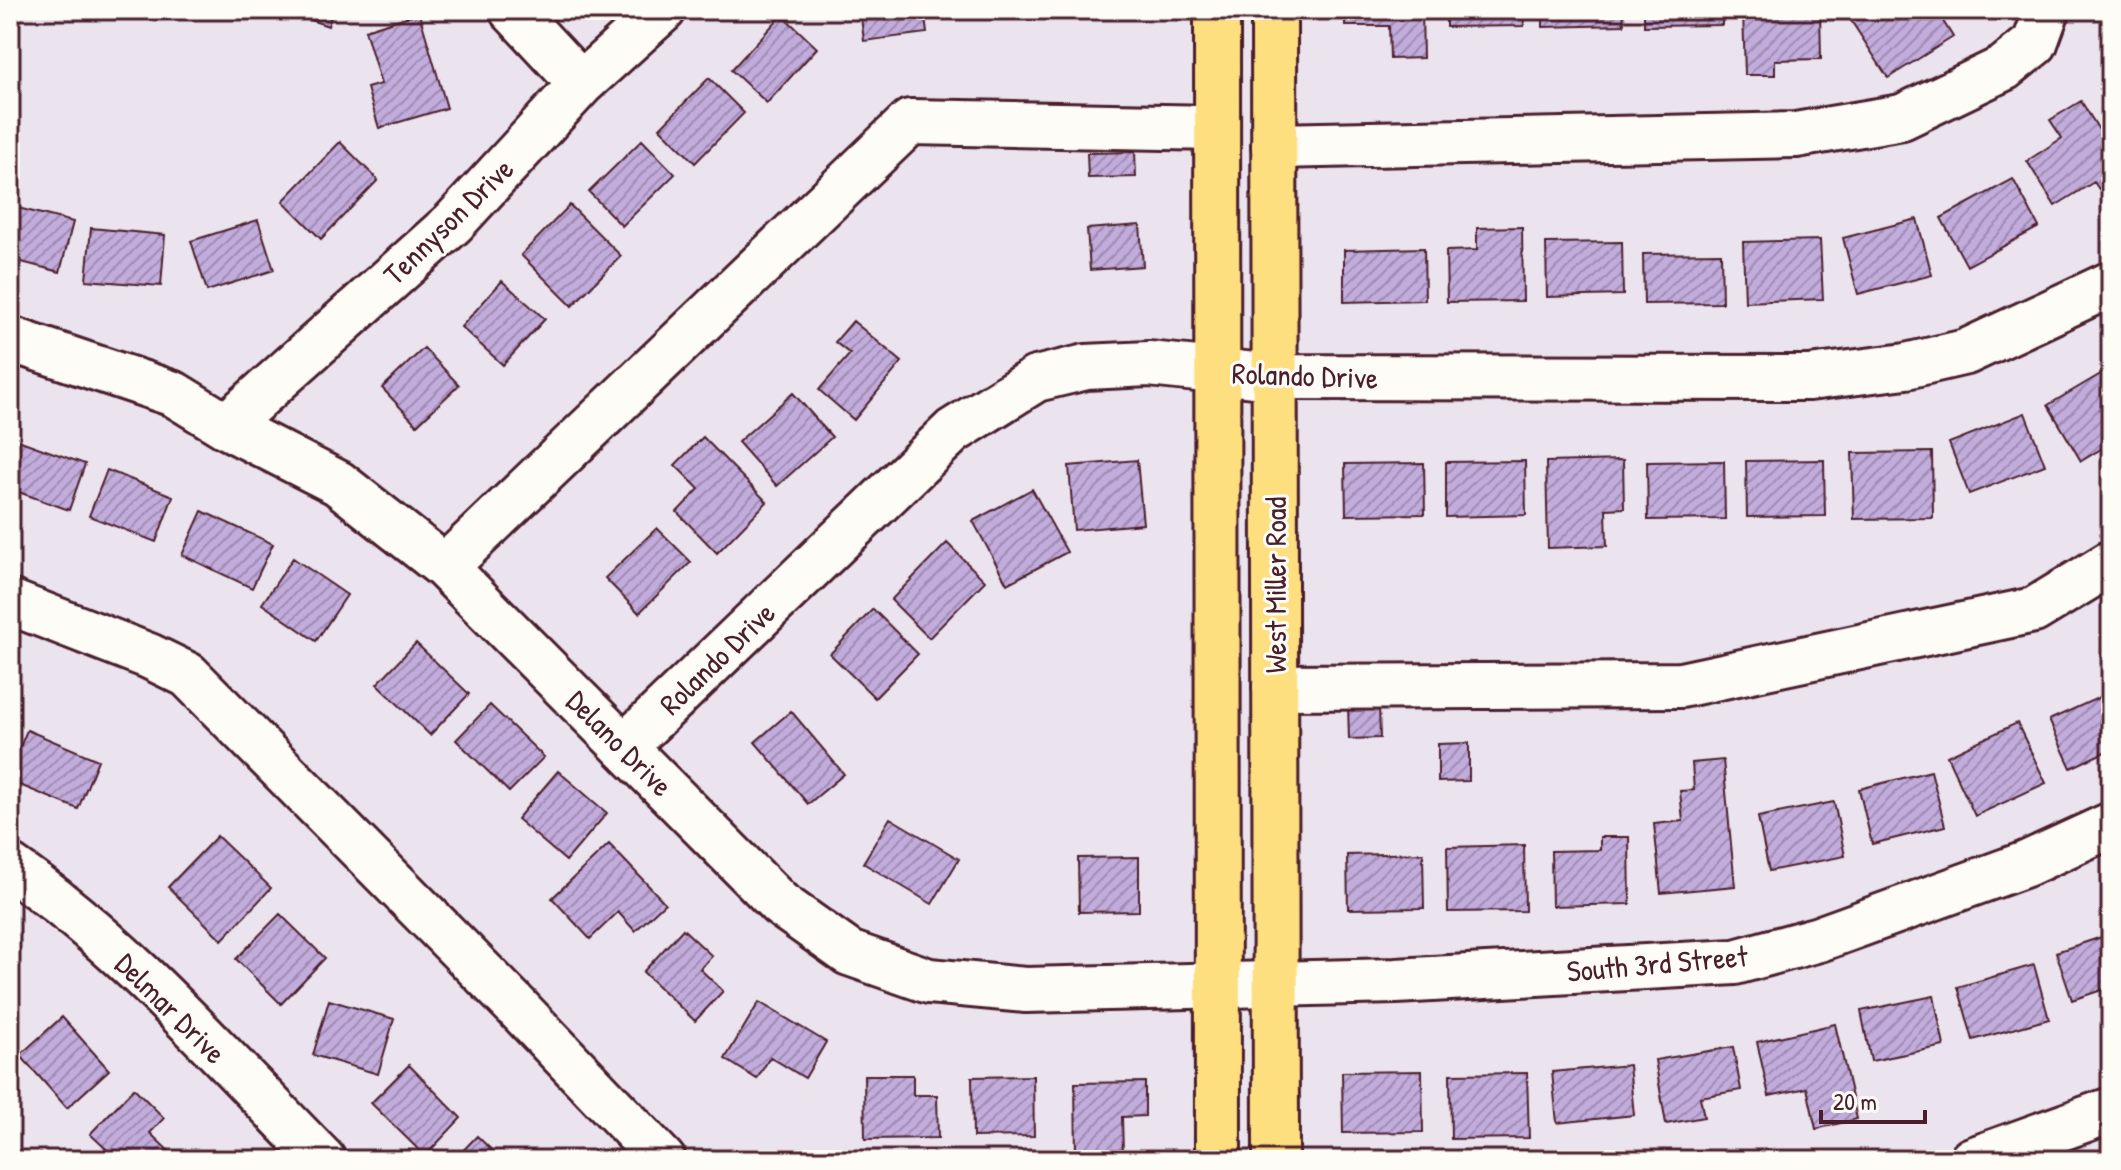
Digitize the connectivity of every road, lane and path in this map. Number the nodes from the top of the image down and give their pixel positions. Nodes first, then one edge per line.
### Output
1 (512, 10) edge
2 (663, 10) edge
3 (1217, 10) edge
4 (1274, 10) edge
5 (2047, 10) edge
6 (581, 84) junction
7 (1217, 128) junction
8 (1274, 146) junction
9 (2111, 284) edge
10 (10, 339) edge
11 (1217, 372) junction
12 (1274, 377) junction
13 (226, 426) junction
14 (2111, 563) edge
15 (445, 567) junction
16 (10, 602) edge
17 (1275, 687) junction
18 (625, 746) junction
19 (2111, 825) edge
20 (19, 888) edge
21 (1276, 983) junction
22 (1218, 984) junction
23 (2111, 1110) edge
24 (323, 1160) edge
25 (663, 1160) edge
26 (1218, 1160) edge
27 (1276, 1160) edge
28 (1972, 1160) edge

1 - 6 street
2 - 6 street, Tennyson Drive
3 - 7 main road, West Miller Road
4 - 8 main road, West Miller Road
5 - 8 street
6 - 13 street, Tennyson Drive
7 - 11 main road, West Miller Road
7 - 15 street
8 - 12 main road, West Miller Road
9 - 12 street, Rolando Drive
10 - 13 street, Delano Drive
11 - 12 street, Rolando Drive
11 - 18 street, Rolando Drive
11 - 22 main road, West Miller Road
12 - 17 main road, West Miller Road
13 - 15 street, Delano Drive
14 - 17 street
15 - 18 street, Delano Drive
16 - 25 street
17 - 21 main road, West Miller Road
18 - 22 street, Delano Drive
19 - 21 street, South 3rd Street
20 - 24 street, Delmar Drive
21 - 22 street, Delano Drive
21 - 27 main road, West Miller Road
22 - 26 main road, West Miller Road
23 - 28 street

